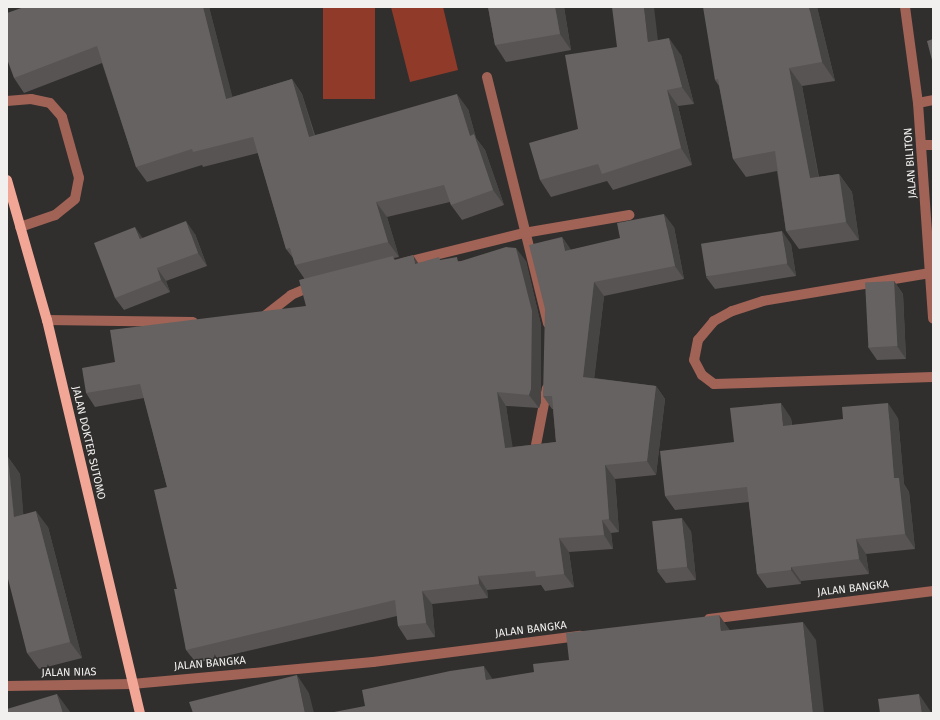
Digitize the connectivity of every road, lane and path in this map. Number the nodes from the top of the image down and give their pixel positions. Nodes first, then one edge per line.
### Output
1 (905, 7) edge
2 (487, 78) dead end
3 (933, 100) edge
4 (7, 101) edge
5 (918, 103) junction
6 (921, 145) junction
7 (933, 145) edge
8 (7, 180) edge
9 (629, 215) dead end
10 (20, 227) junction
11 (524, 233) junction
12 (389, 267) edge
13 (930, 273) junction
14 (328, 282) edge
15 (933, 318) edge
16 (47, 320) junction
17 (251, 321) edge
18 (202, 322) edge
19 (548, 332) edge
20 (933, 377) edge
21 (547, 379) edge
22 (536, 445) edge
23 (933, 591) edge
24 (696, 621) edge
25 (594, 634) edge
26 (132, 684) junction
27 (7, 686) edge
28 (140, 713) edge

1 - 5 street, JALAN BILITON
2 - 11 street
3 - 5 street
4 - 10 street
5 - 6 street, JALAN BILITON
6 - 7 street
6 - 13 street, JALAN BILITON
8 - 10 main road, JALAN DOKTER SUTOMO
9 - 11 street
10 - 16 main road, JALAN DOKTER SUTOMO
11 - 12 street
11 - 19 street
13 - 15 street, JALAN BILITON
13 - 20 street
14 - 17 street
16 - 18 street
16 - 26 main road, JALAN DOKTER SUTOMO
21 - 22 street
23 - 24 street, JALAN BANGKA
25 - 26 street, JALAN BANGKA
26 - 27 street, JALAN NIAS
26 - 28 main road, JALAN DOKTER SUTOMO

